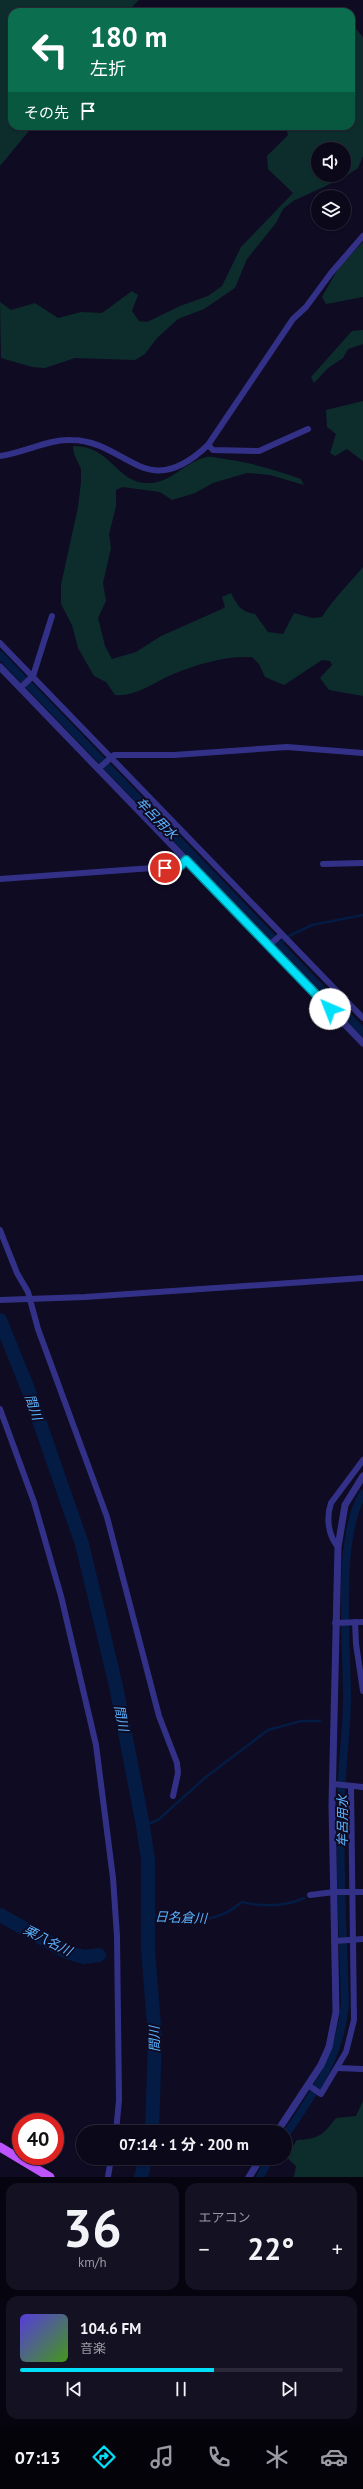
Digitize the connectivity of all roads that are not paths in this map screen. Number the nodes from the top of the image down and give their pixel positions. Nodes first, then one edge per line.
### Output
1 (363, 236) edge
2 (308, 429) dead end
3 (208, 445) junction
4 (0, 456) edge
5 (52, 616) dead end
6 (0, 643) edge
7 (0, 667) edge
8 (32, 677) junction
9 (21, 687) junction
10 (363, 753) edge
11 (110, 759) junction
12 (100, 768) junction
13 (186, 860) junction
14 (363, 862) edge
15 (323, 864) dead end
16 (0, 879) edge
17 (282, 938) junction
18 (269, 945) junction
19 (363, 1018) edge
20 (363, 1044) edge
21 (0, 1230) edge
22 (363, 1278) edge
23 (28, 1299) junction
24 (0, 1300) edge
25 (0, 1409) edge
26 (363, 1460) edge
27 (363, 1476) edge
28 (338, 1547) junction
29 (353, 1622) junction
30 (363, 1622) edge
31 (335, 1623) junction
32 (363, 1691) edge
33 (335, 1785) junction
34 (349, 1786) junction
35 (363, 1787) edge
36 (173, 1796) dead end
37 (350, 1891) junction
38 (336, 1892) junction
39 (363, 1892) edge
40 (310, 1895) dead end
41 (351, 1939) junction
42 (363, 1939) edge
43 (337, 1941) junction
44 (337, 2068) junction
45 (363, 2069) edge
46 (309, 2086) junction
47 (117, 2125) edge
48 (282, 2125) edge
49 (0, 2147) edge
50 (110, 2165) edge
51 (257, 2165) edge
52 (50, 2177) edge
53 (108, 2177) edge
54 (250, 2177) edge

1 - 3 street
2 - 3 street
3 - 4 street
5 - 8 street
6 - 8 street
7 - 9 street
8 - 9 street
8 - 11 street
9 - 12 street
10 - 11 street
11 - 12 street
11 - 17 street
12 - 13 street
13 - 16 street
13 - 18 street
14 - 15 street
17 - 18 street
17 - 19 street
18 - 20 street
21 - 23 street
22 - 23 street
23 - 24 street
23 - 36 street
25 - 47 street
26 - 28 street
27 - 28 street
28 - 31 street
29 - 30 street
29 - 31 street
29 - 32 street
31 - 33 street
33 - 34 street
33 - 38 street
34 - 35 street
34 - 37 street
37 - 38 street
37 - 39 street
37 - 41 street
38 - 40 street
38 - 43 street
41 - 42 street
41 - 43 street
41 - 44 street
43 - 46 street
44 - 45 street
44 - 46 street
46 - 48 street
49 - 52 main road
50 - 53 street
51 - 54 street

